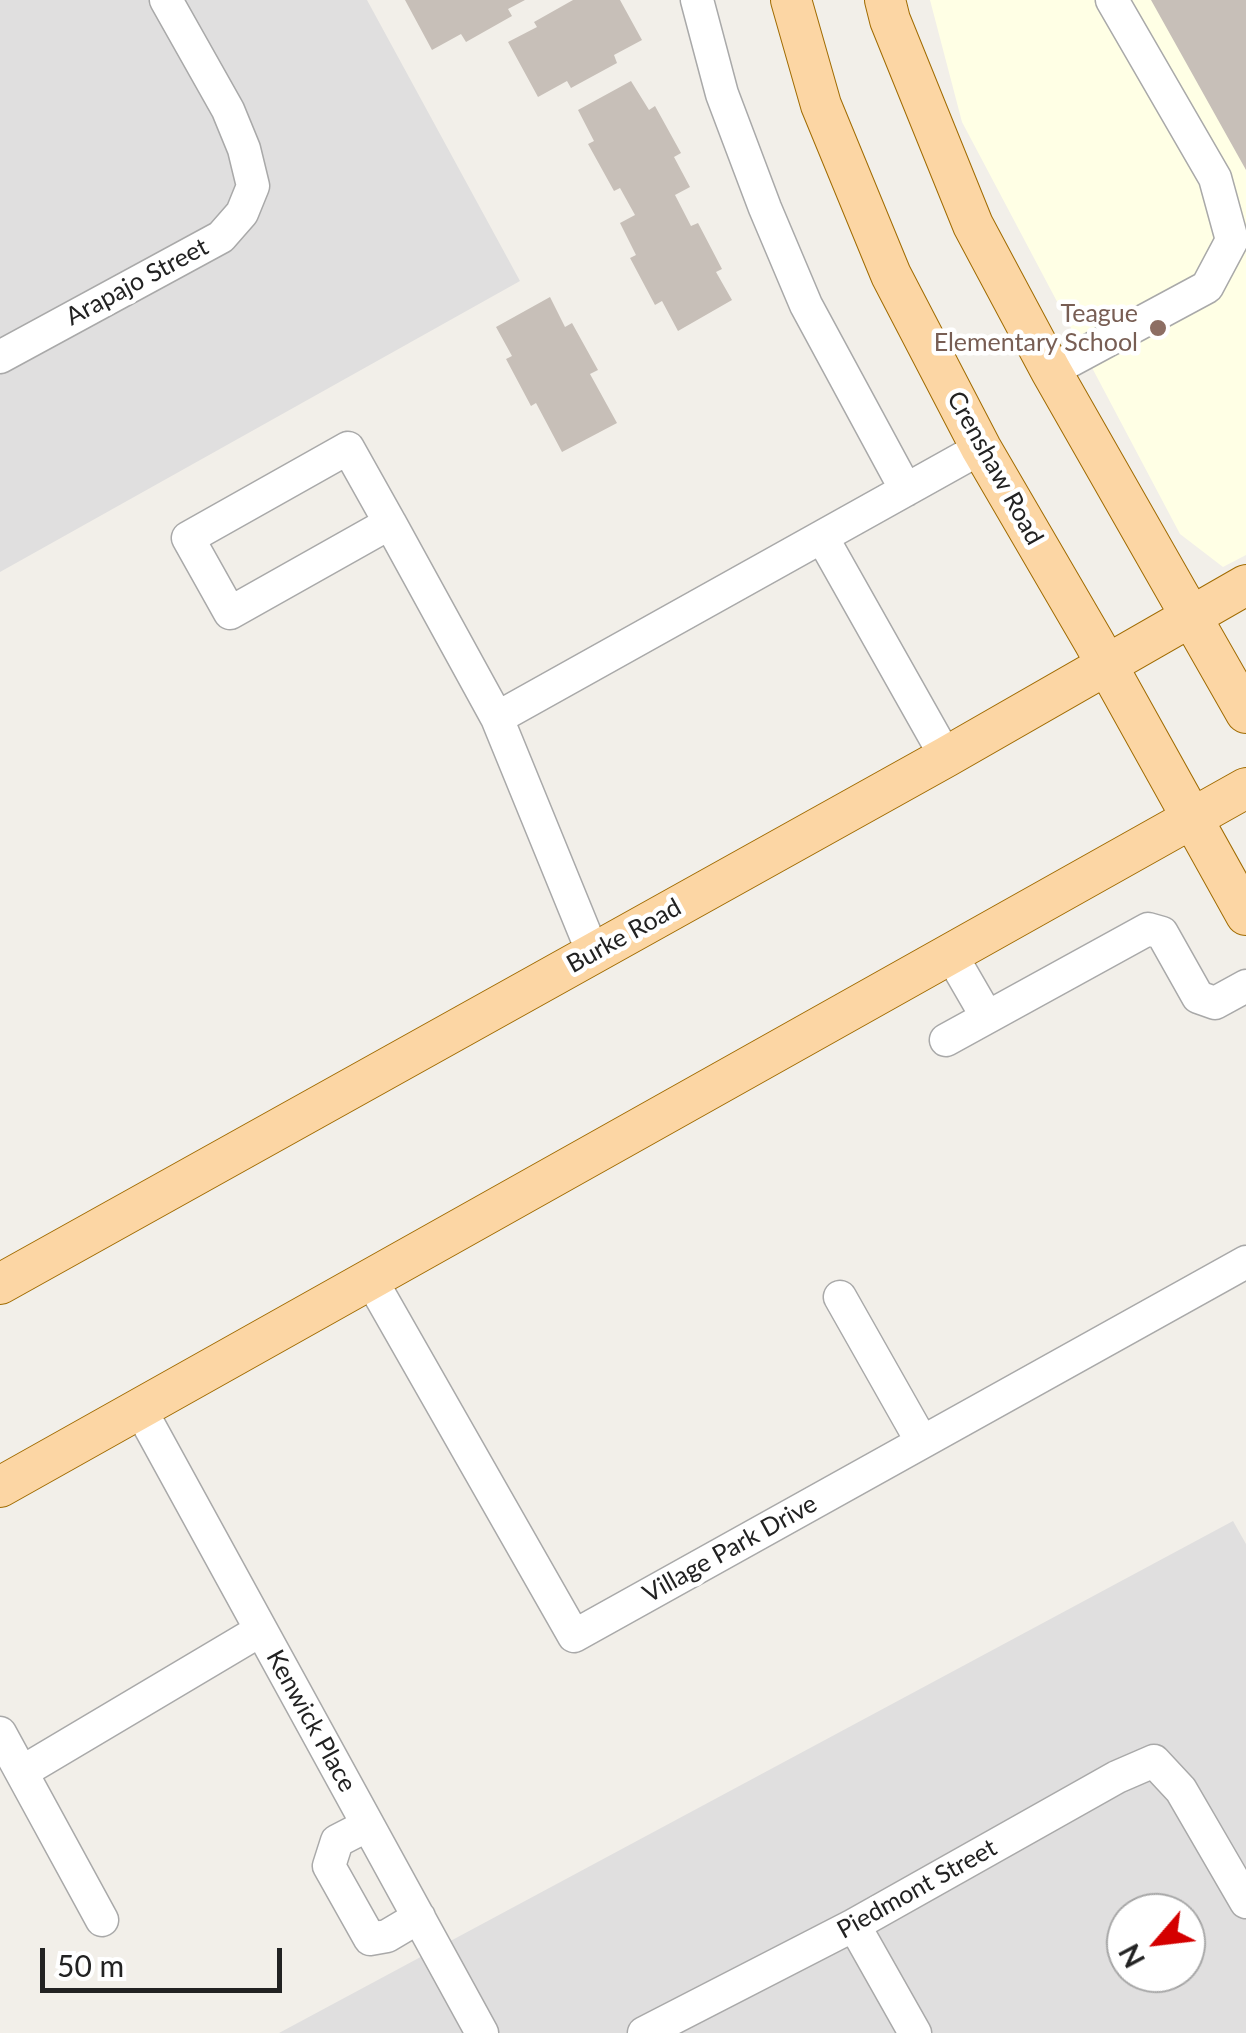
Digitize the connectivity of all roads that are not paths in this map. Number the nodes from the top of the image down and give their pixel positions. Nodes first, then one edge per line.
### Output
1 (166, 0) edge
2 (697, 0) edge
3 (791, 0) edge
4 (886, 0) edge
5 (1112, 0) edge
6 (0, 357) edge
7 (1050, 371) junction
8 (981, 448) junction
9 (906, 490) junction
10 (390, 522) junction
11 (822, 537) junction
12 (1246, 585) edge
13 (1191, 616) junction
14 (1106, 664) junction
15 (1246, 713) edge
16 (497, 718) junction
17 (946, 758) junction
18 (1246, 788) edge
19 (1192, 818) junction
20 (1246, 915) edge
21 (593, 952) junction
22 (950, 953) junction
23 (1246, 986) edge
24 (987, 1017) junction
25 (946, 1040) dead end
26 (1246, 1262) edge
27 (370, 1278) junction
28 (0, 1284) edge
29 (840, 1298) dead end
30 (140, 1409) junction
31 (922, 1442) junction
32 (0, 1487) edge
33 (261, 1630) junction
34 (0, 1732) edge
35 (22, 1772) junction
36 (368, 1825) junction
37 (1246, 1902) edge
38 (419, 1917) junction
39 (102, 1920) dead end
40 (854, 1925) junction
41 (482, 2033) edge
42 (644, 2033) edge
43 (915, 2033) edge

1 - 6 street, Arapajo Street
2 - 9 street
3 - 8 main road, Crenshaw Road
4 - 7 main road
5 - 7 street
7 - 13 main road
8 - 9 street
8 - 14 main road, Crenshaw Road
9 - 11 street
10 - 10 street
10 - 16 street
11 - 16 street
11 - 17 street
12 - 13 main road, Burke Road
13 - 14 main road, Burke Road
13 - 15 main road
14 - 17 main road, Burke Road
14 - 19 main road, Crenshaw Road
16 - 21 street
17 - 21 main road, Burke Road
18 - 19 main road
19 - 20 main road, Crenshaw Road
19 - 22 main road
21 - 28 main road, Burke Road
22 - 24 street
22 - 27 main road
23 - 24 street
24 - 25 street
26 - 31 street, Village Park Drive
27 - 30 main road
27 - 31 street, Village Park Drive
29 - 31 street
30 - 32 main road
30 - 33 street, Kenwick Place
33 - 35 street
33 - 36 street, Kenwick Place
34 - 35 street
35 - 39 street
36 - 38 street, Kenwick Place
36 - 38 street
37 - 40 street, Piedmont Street
38 - 41 street, Kenwick Place
40 - 42 street, Piedmont Street
40 - 43 street

